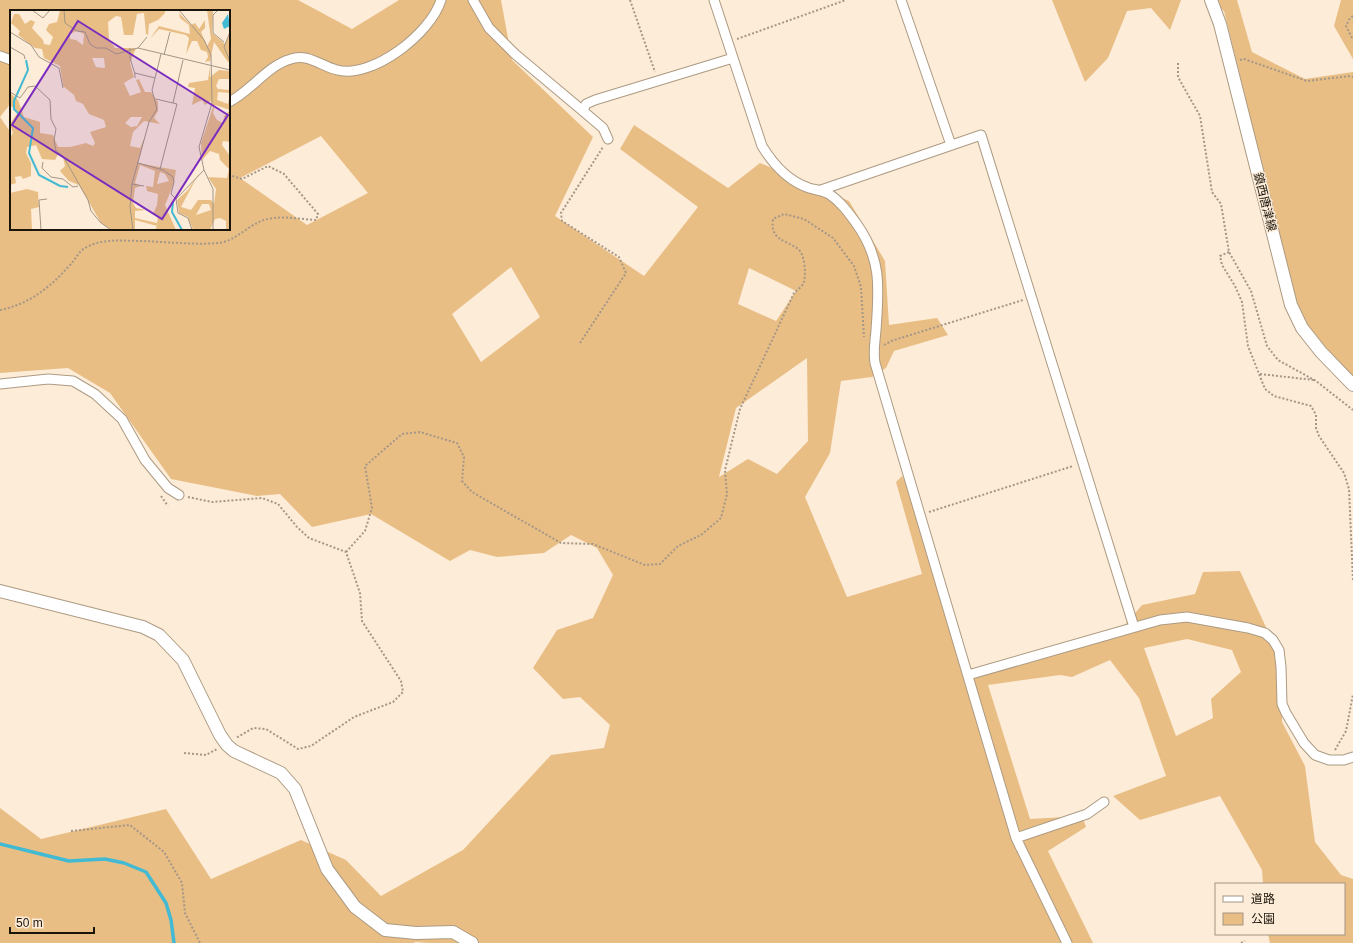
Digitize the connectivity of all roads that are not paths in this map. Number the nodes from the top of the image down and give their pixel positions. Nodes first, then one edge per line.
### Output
1 (441, 0) edge
2 (473, 0) edge
3 (714, 0) edge
4 (901, 0) edge
5 (1211, 0) edge
6 (0, 56) edge
7 (733, 58) junction
8 (10, 60) edge
9 (230, 101) edge
10 (583, 111) junction
11 (608, 139) road end
12 (952, 145) junction
13 (821, 190) junction
14 (0, 384) edge
15 (1353, 385) edge
16 (179, 495) road end
17 (0, 591) edge
18 (1134, 627) junction
19 (968, 675) junction
20 (1353, 757) edge
21 (1104, 802) dead end
22 (1016, 838) junction
23 (472, 943) edge
24 (1067, 943) edge

1 - 9 street
2 - 10 street
3 - 7 street
4 - 12 street
5 - 15 street, 鎮西唐津線
6 - 8 street
7 - 10 street
7 - 13 street
10 - 11 street
12 - 13 street
12 - 18 street
13 - 19 street
14 - 16 street
17 - 23 street
18 - 19 street
18 - 20 street
19 - 22 street
21 - 22 street
22 - 24 street

